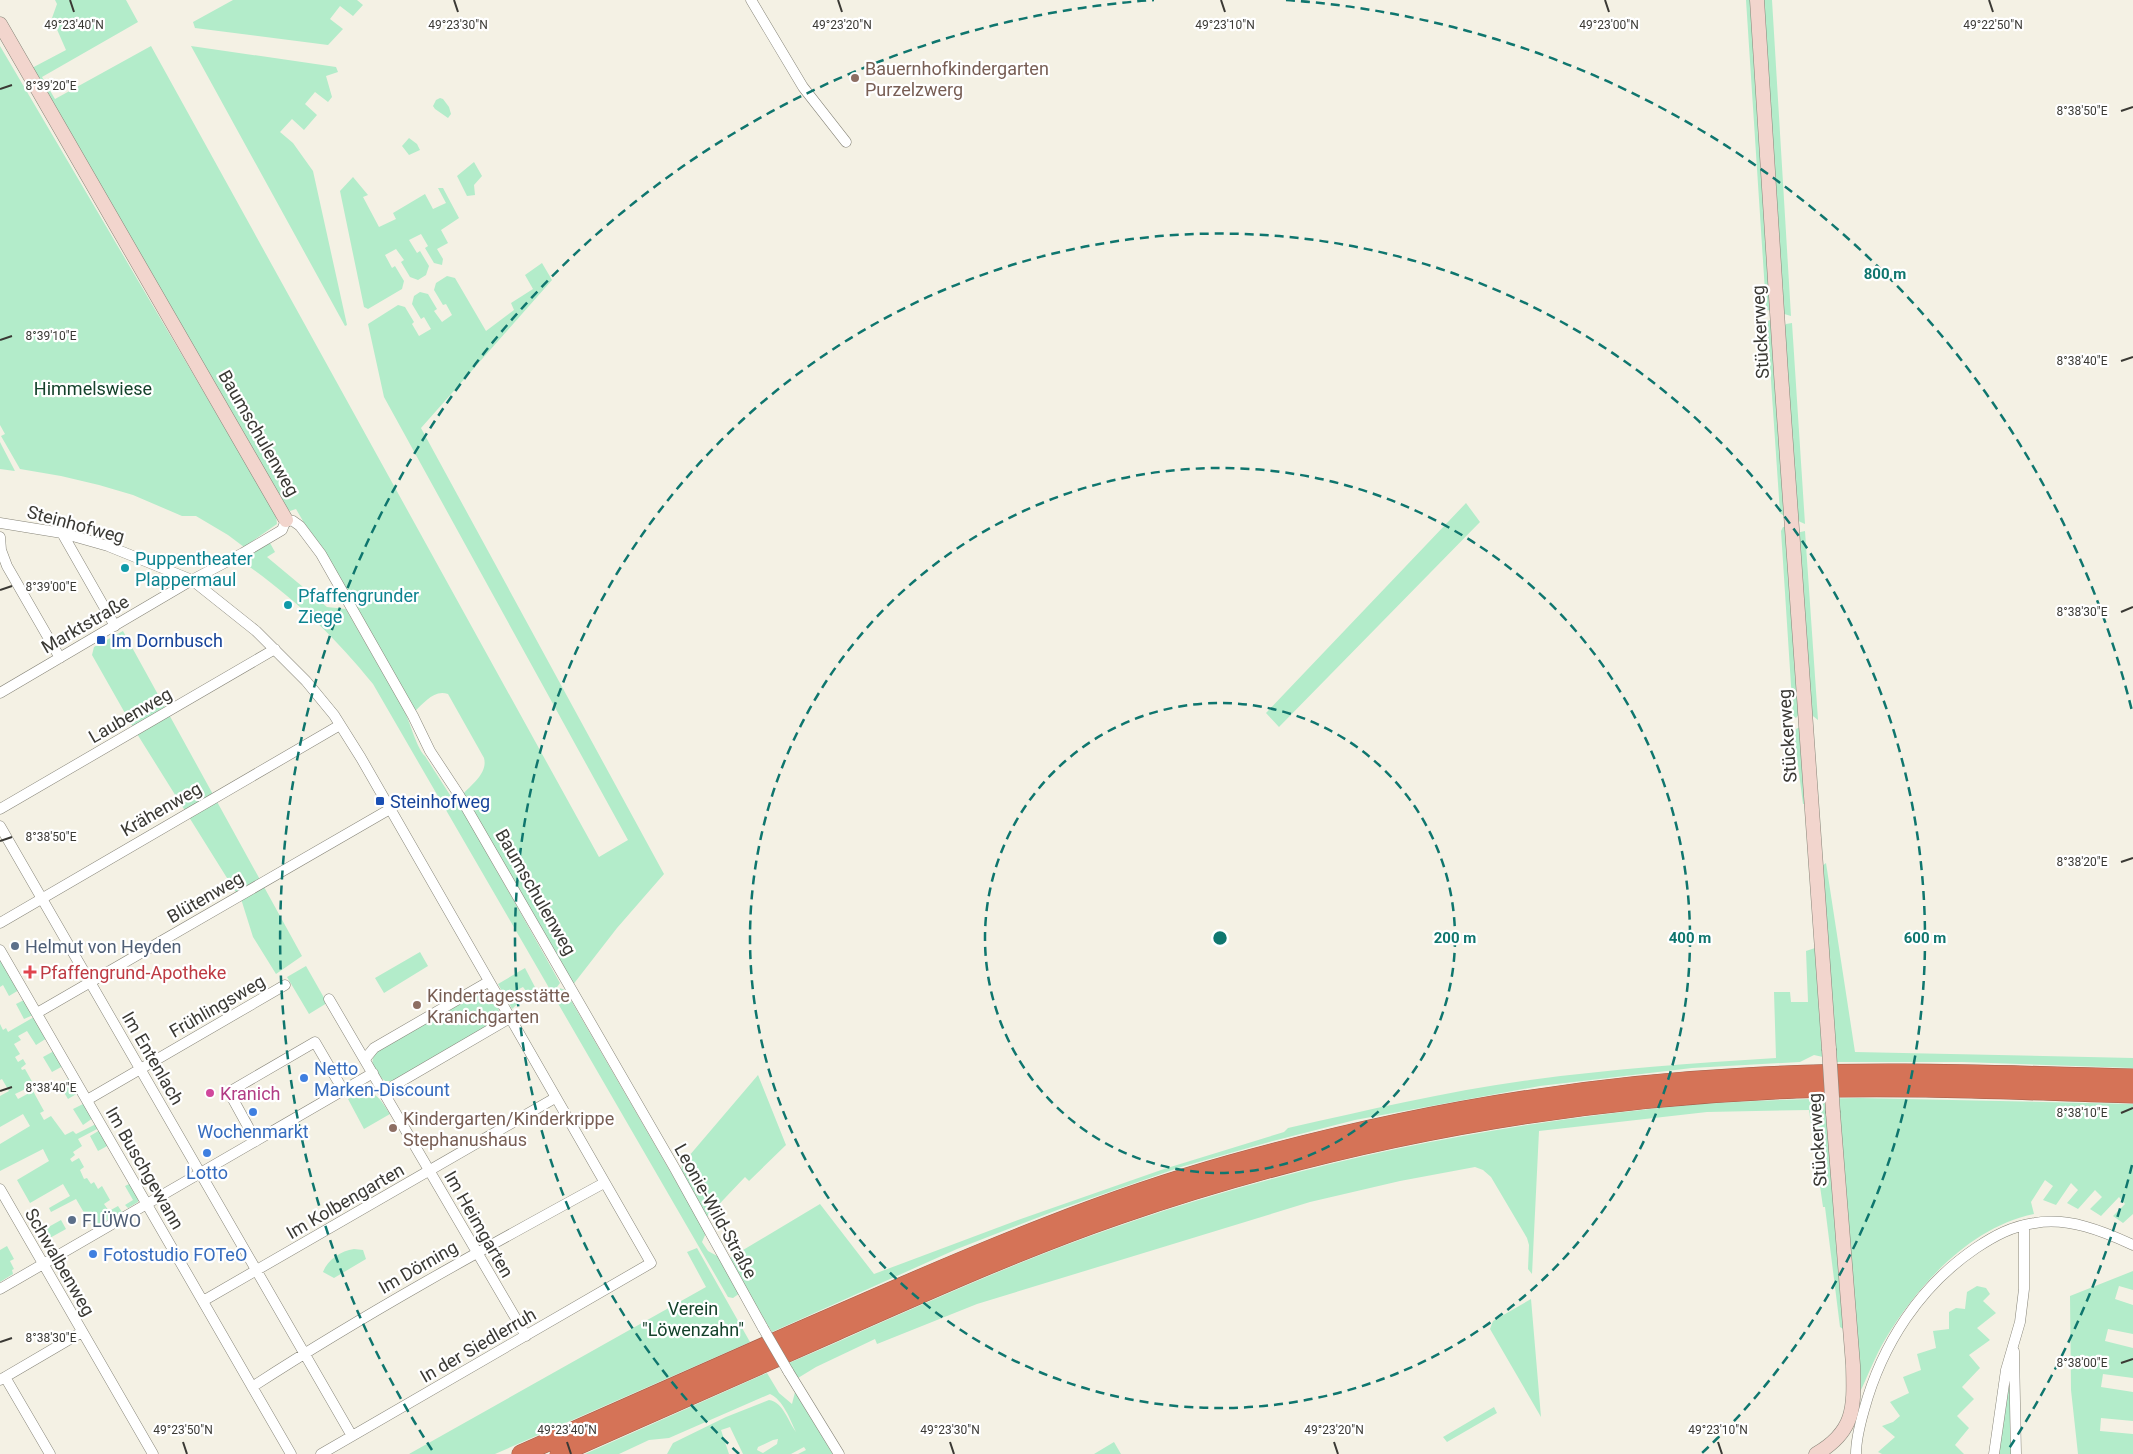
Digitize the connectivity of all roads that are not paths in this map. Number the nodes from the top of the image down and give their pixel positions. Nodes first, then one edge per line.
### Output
1 (751, 0) edge
2 (1758, 0) edge
3 (0, 24) edge
4 (846, 142) dead end
5 (286, 520) junction
6 (0, 523) edge
7 (62, 533) junction
8 (0, 537) edge
9 (192, 580) junction
10 (115, 626) junction
11 (275, 649) junction
12 (60, 658) junction
13 (0, 693) edge
14 (340, 725) junction
15 (0, 809) edge
16 (390, 809) junction
17 (0, 826) edge
18 (42, 898) junction
19 (0, 924) edge
20 (0, 950) edge
21 (90, 982) junction
22 (488, 982) junction
23 (567, 983) joint
24 (285, 985) dead end
25 (329, 998) dead end
26 (36, 1013) junction
27 (510, 1018) junction
28 (365, 1059) junction
29 (140, 1069) junction
30 (372, 1073) junction
31 (2133, 1078) edge
32 (343, 1090) junction
33 (383, 1092) junction
34 (2133, 1094) edge
35 (555, 1098) junction
36 (87, 1100) junction
37 (256, 1141) junction
38 (429, 1171) junction
39 (201, 1172) junction
40 (604, 1183) junction
41 (0, 1190) edge
42 (146, 1204) junction
43 (2024, 1225) junction
44 (2133, 1245) edge
45 (477, 1252) junction
46 (651, 1263) joint
47 (43, 1264) junction
48 (257, 1270) junction
49 (0, 1289) edge
50 (203, 1301) junction
51 (82, 1332) junction
52 (526, 1336) junction
53 (2014, 1347) junction
54 (304, 1352) junction
55 (3, 1378) edge
56 (252, 1387) junction
57 (352, 1436) junction
58 (50, 1454) edge
59 (153, 1454) edge
60 (291, 1454) edge
61 (321, 1454) edge
62 (521, 1454) edge
63 (559, 1454) edge
64 (839, 1454) edge
65 (1816, 1454) edge
66 (1856, 1454) edge
67 (1994, 1454) edge
68 (2016, 1454) edge

1 - 4 street
2 - 65 street, Stückerweg, bridge
3 - 5 street, Baumschulenweg
5 - 9 street, Marktstraße
5 - 23 street, Baumschulenweg
6 - 7 street, Steinhofweg
7 - 9 street, Steinhofweg
7 - 10 street
8 - 12 street
9 - 10 street, Marktstraße
9 - 11 street, Steinhofweg
10 - 12 street, Marktstraße
11 - 14 street, Steinhofweg
11 - 15 street, Laubenweg
12 - 13 street, Marktstraße
14 - 16 street, Steinhofweg
14 - 18 street, Krähenweg
16 - 21 street, Blütenweg
16 - 22 street, Steinhofweg
17 - 18 street, Im Entenlach
18 - 19 street, Krähenweg
18 - 21 street, Im Entenlach
20 - 26 street, Im Buschgewann
21 - 26 street, Blütenweg
21 - 29 street, Im Entenlach
22 - 27 street, Steinhofweg
22 - 28 street
23 - 64 street, Leonie-Wild-Straße, bridge
24 - 29 street, Frühlingsweg
25 - 28 street, Im Heimgarten
26 - 36 street, Im Buschgewann
27 - 33 street
27 - 35 street, Steinhofweg
28 - 30 street, Im Heimgarten
29 - 36 street, Frühlingsweg
29 - 39 street, Im Entenlach
30 - 32 street
30 - 33 street, Im Heimgarten
31 - 62 highway
32 - 37 street
32 - 37 street
33 - 38 street, Im Heimgarten
34 - 63 highway
35 - 38 street, Im Kolbengarten
35 - 40 street, Steinhofweg
36 - 42 street, Im Buschgewann
37 - 39 street
38 - 45 street, Im Heimgarten
38 - 48 street, Im Kolbengarten
39 - 42 street
39 - 48 street, Im Entenlach
40 - 45 street, Im Dörning
40 - 46 street, Steinhofweg
41 - 47 street, Schwalbenweg
42 - 47 street
42 - 50 street, Im Buschgewann
43 - 44 street
43 - 53 street
43 - 66 street
45 - 52 street, Im Heimgarten
45 - 54 street, Im Dörning
46 - 52 street, In der Siedlerruh
47 - 49 street
47 - 51 street, Schwalbenweg
48 - 50 street, Im Kolbengarten
48 - 54 street, Im Entenlach
50 - 56 street, Im Buschgewann
51 - 55 street
51 - 59 street, Schwalbenweg
52 - 57 street, In der Siedlerruh
53 - 67 street
53 - 68 street
54 - 56 street, Im Dörning
54 - 57 street, Im Entenlach
55 - 58 street
56 - 60 street, Im Buschgewann
57 - 61 street, In der Siedlerruh

